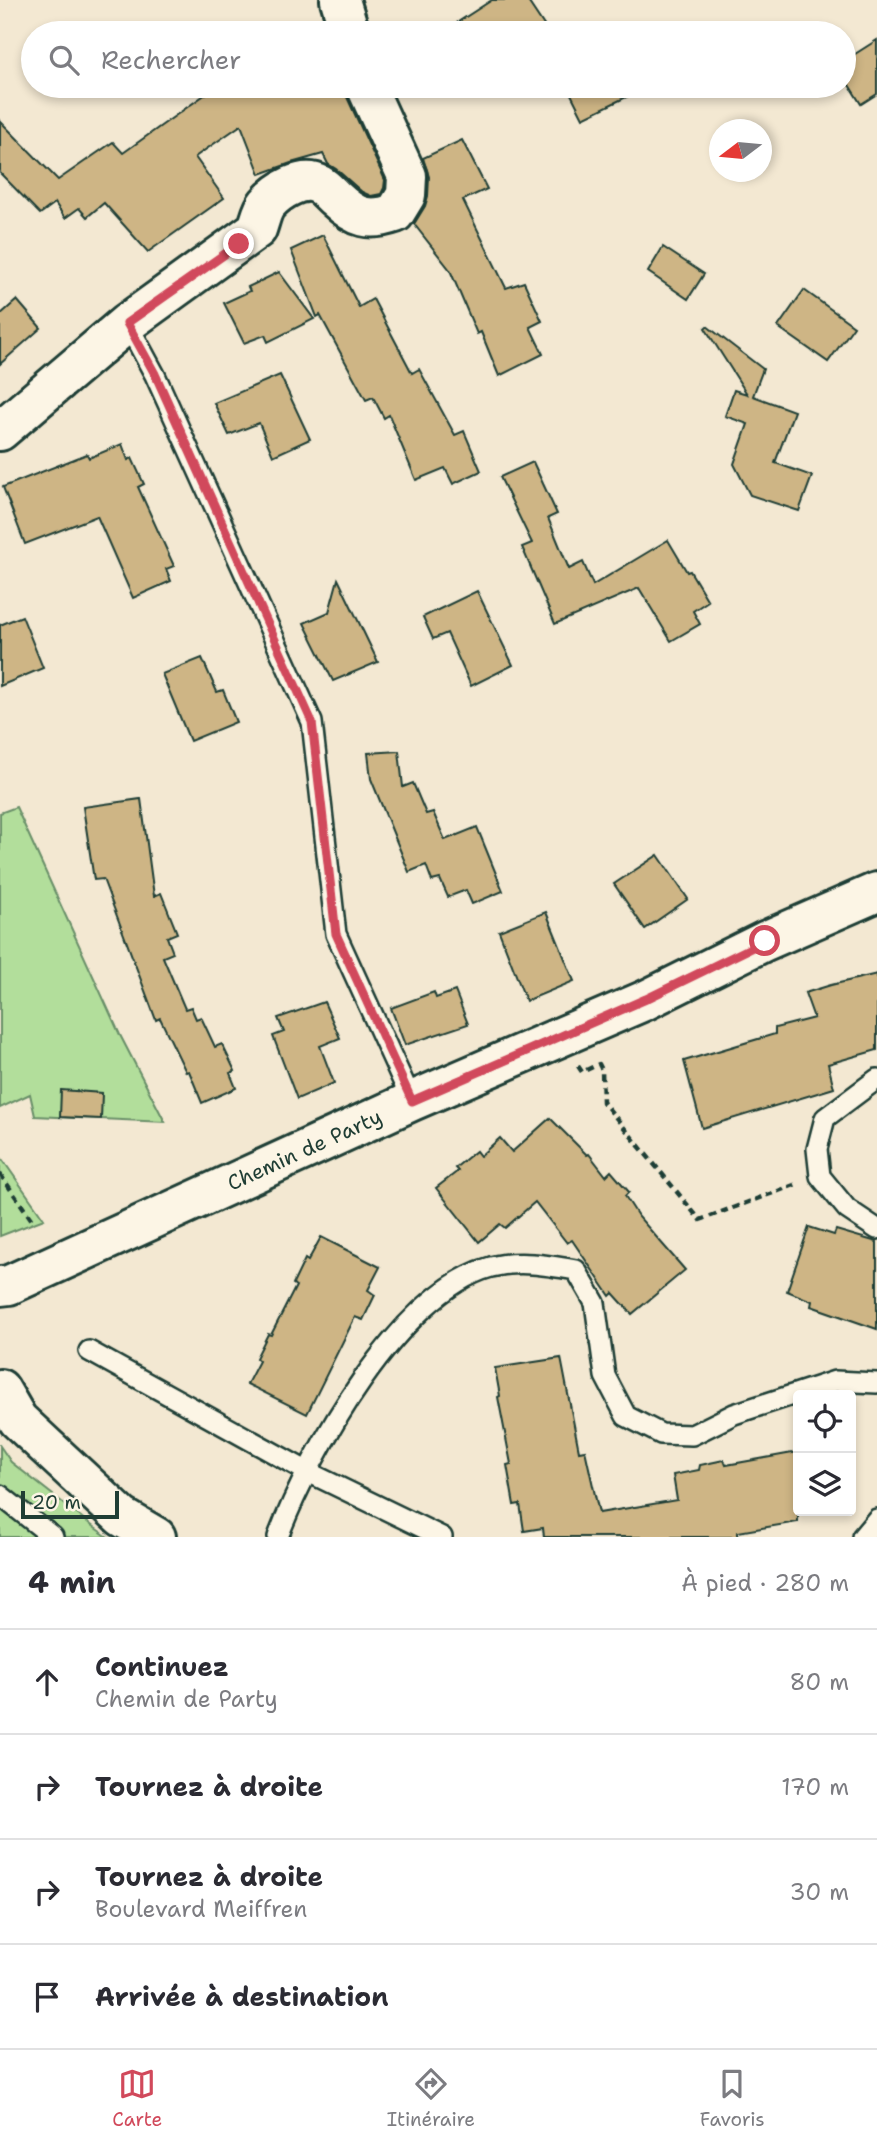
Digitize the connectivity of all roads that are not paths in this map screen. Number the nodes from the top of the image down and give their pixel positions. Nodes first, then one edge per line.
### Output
1 (340, 0) edge
2 (346, 21) edge
3 (371, 98) edge
4 (127, 323) junction
5 (0, 431) edge
6 (877, 892) edge
7 (877, 1079) edge
8 (412, 1101) junction
9 (877, 1229) edge
10 (0, 1286) edge
11 (89, 1352) dead end
12 (877, 1383) edge
13 (6, 1414) edge
14 (308, 1472) junction
15 (0, 1495) edge
16 (877, 1519) edge
17 (53, 1537) edge
18 (156, 1537) edge
19 (278, 1537) edge
20 (442, 1537) edge
21 (862, 1537) edge

1 - 2 street
3 - 4 street
4 - 5 street
4 - 8 lane
6 - 8 street, Chemin de Party
7 - 9 lane
8 - 10 street, Chemin de Party
11 - 14 lane
12 - 14 lane
13 - 18 street
14 - 19 lane
14 - 20 lane
15 - 17 lane
16 - 21 lane

